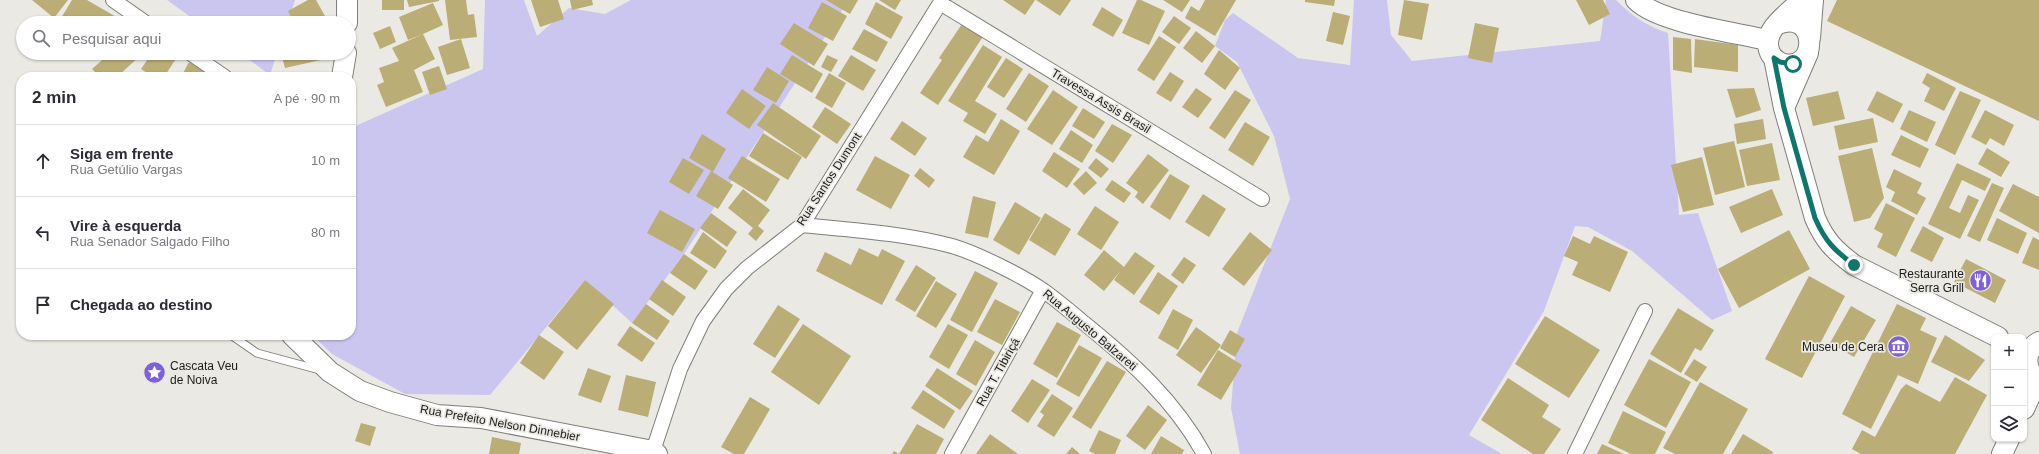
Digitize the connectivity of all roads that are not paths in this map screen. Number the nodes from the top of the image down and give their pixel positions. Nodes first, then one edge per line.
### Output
1 (112, 0) edge
2 (347, 0) edge
3 (1636, 0) edge
4 (1802, 0) edge
5 (1813, 0) edge
6 (941, 2) edge
7 (136, 16) edge
8 (347, 16) edge
9 (1773, 32) junction
10 (1809, 45) junction
11 (1774, 58) junction
12 (200, 60) edge
13 (345, 60) edge
14 (218, 72) edge
15 (343, 72) edge
16 (1784, 108) junction
17 (1262, 199) dead end
18 (802, 225) junction
19 (1043, 290) junction
20 (1645, 311) dead end
21 (1992, 334) edge
22 (237, 340) edge
23 (297, 340) edge
24 (2031, 348) edge
25 (330, 372) junction
26 (2039, 379) edge
27 (2026, 406) edge
28 (2008, 442) edge
29 (655, 453) edge
30 (952, 454) edge
31 (1204, 454) edge
32 (1575, 454) edge
33 (2002, 454) edge

1 - 7 street
2 - 8 street
3 - 9 street
4 - 9 street
5 - 10 street
6 - 17 street, Travessa Assis Brasil
6 - 18 street, Rua Santos Dumont
9 - 10 street
9 - 11 street
10 - 11 street
10 - 16 street
11 - 16 street
12 - 14 street
13 - 15 street
16 - 21 street
18 - 19 street, Rua Augusto Balzareti
18 - 29 street, Rua Santos Dumont
19 - 30 street, Rua T. Tibiriçá
19 - 31 street, Rua Augusto Balzareti
20 - 32 street
22 - 25 lane
23 - 25 street, Rua Prefeito Nelson Dinnebier
24 - 26 street
25 - 29 street, Rua Prefeito Nelson Dinnebier
26 - 27 street
28 - 33 street

